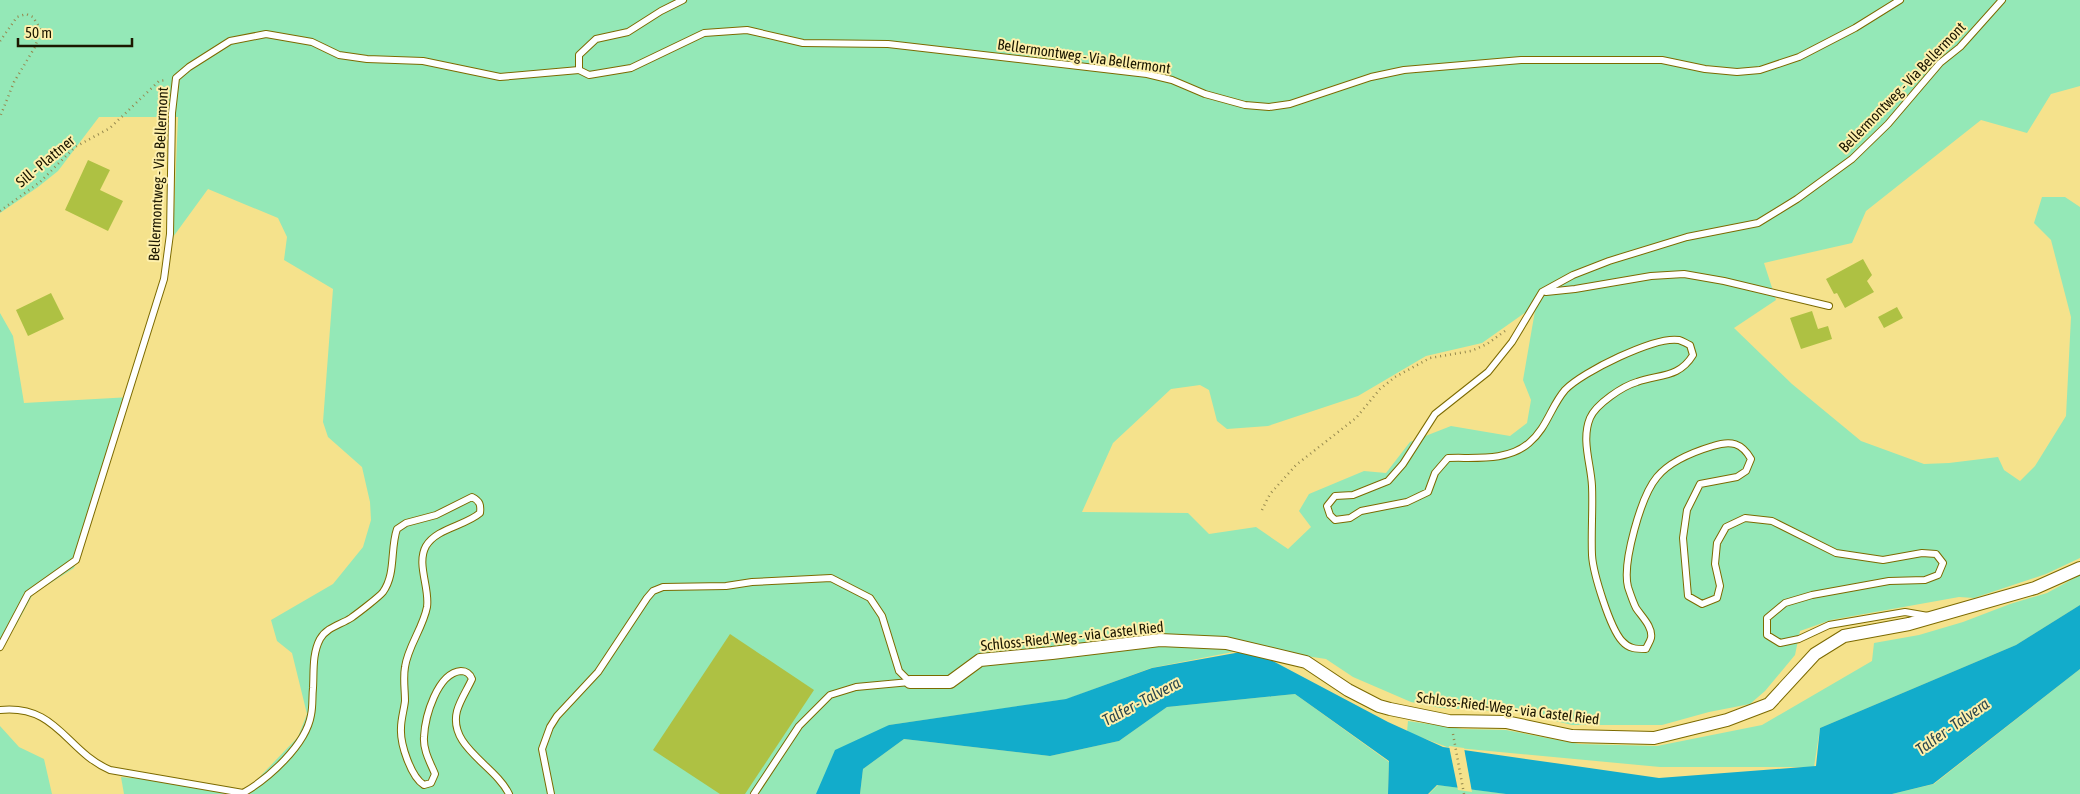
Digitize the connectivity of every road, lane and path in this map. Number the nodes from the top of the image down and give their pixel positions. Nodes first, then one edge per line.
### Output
1 (683, 0) edge
2 (1900, 0) edge
3 (2002, 0) edge
4 (0, 41) edge
5 (579, 70) junction
6 (176, 78) junction
7 (0, 117) edge
8 (0, 211) edge
9 (1542, 292) junction
10 (1829, 306) dead end
11 (1508, 329) dead end
12 (1262, 510) dead end
13 (2080, 568) edge
14 (1931, 617) junction
15 (0, 647) edge
16 (910, 682) junction
17 (0, 710) edge
18 (1449, 721) junction
19 (508, 794) edge
20 (552, 794) edge
21 (754, 794) edge
22 (1464, 794) edge

1 - 5 lane
2 - 5 lane, Bellermontweg - Via Bellermont
3 - 9 lane, Bellermontweg - Via Bellermont
4 - 7 path
5 - 6 lane, Bellermontweg - Via Bellermont
6 - 8 path, Sill - Plattner
6 - 15 lane, Bellermontweg - Via Bellermont
9 - 10 lane
9 - 14 lane
11 - 12 path
13 - 14 street, Schloss-Ried-Weg - via Castel Ried
14 - 18 street, Schloss-Ried-Weg - via Castel Ried
16 - 18 street, Schloss-Ried-Weg - via Castel Ried
16 - 20 lane
16 - 21 lane, Schloss-Ried-Weg - via Castel Ried
17 - 19 lane
18 - 22 path

